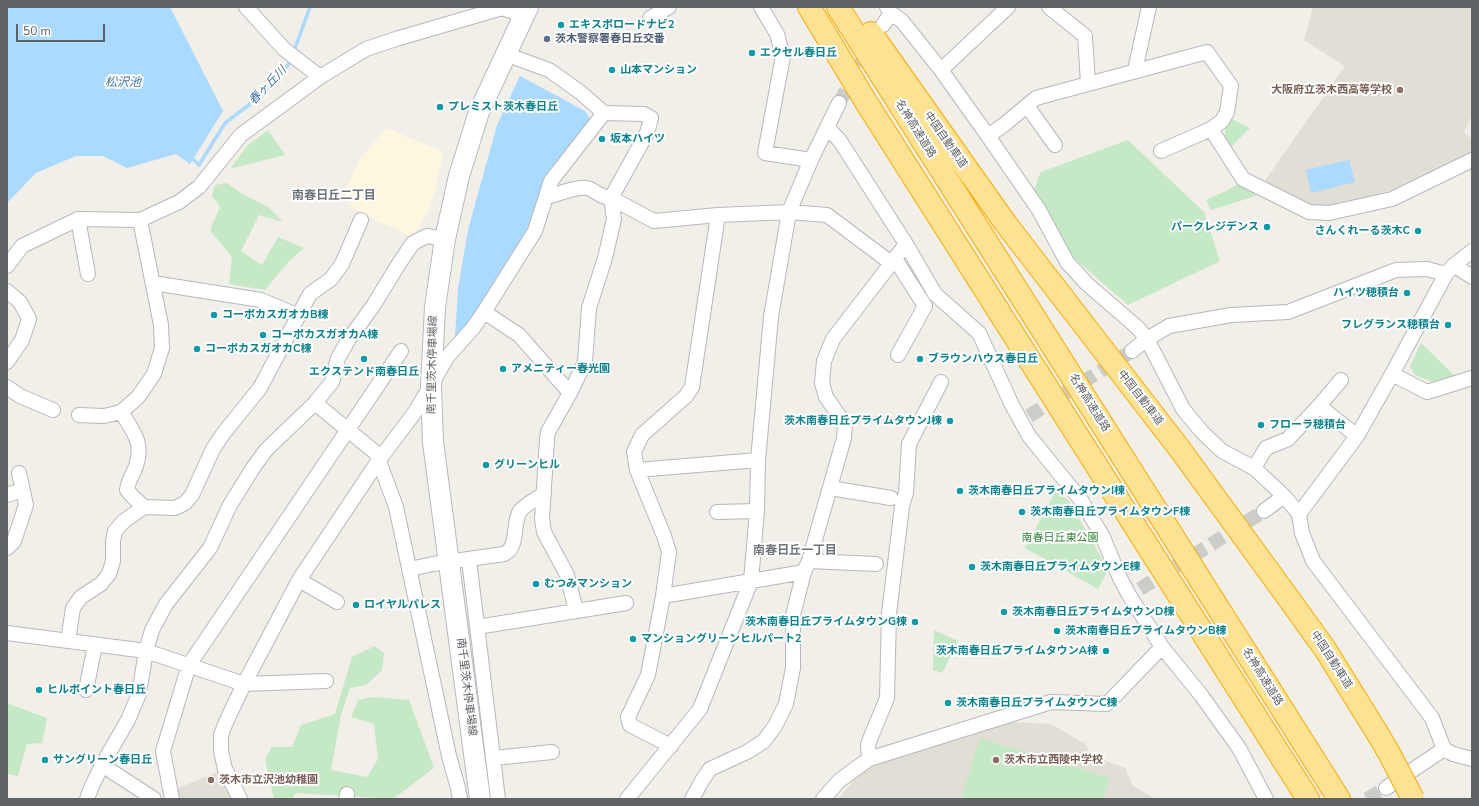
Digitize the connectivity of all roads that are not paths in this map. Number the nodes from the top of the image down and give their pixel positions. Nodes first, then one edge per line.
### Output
1 (246, 7) edge
2 (502, 7) edge
3 (669, 7) edge
4 (761, 7) edge
5 (809, 7) edge
6 (838, 7) edge
7 (854, 7) edge
8 (1008, 7) edge
9 (1049, 7) edge
10 (1149, 7) edge
11 (529, 10) edge
12 (889, 10) edge
13 (650, 18) dead end
14 (883, 25) dead end
15 (505, 54) junction
16 (941, 70) junction
17 (1135, 70) junction
18 (320, 77) junction
19 (1088, 83) junction
20 (838, 103) tunnel mouth
21 (1027, 106) junction
22 (604, 113) junction
23 (827, 127) junction
24 (1211, 129) junction
25 (988, 136) junction
26 (1055, 146) dead end
27 (1161, 151) dead end
28 (810, 160) junction
29 (1472, 160) edge
30 (546, 197) junction
31 (611, 198) junction
32 (789, 212) junction
33 (718, 215) junction
34 (78, 219) junction
35 (140, 220) junction
36 (361, 220) dead end
37 (445, 239) junction
38 (906, 244) junction
39 (1472, 251) edge
40 (893, 261) junction
41 (7, 266) edge
42 (1450, 270) junction
43 (88, 274) dead end
44 (1472, 277) edge
45 (978, 279) junction
46 (153, 283) junction
47 (7, 292) edge
48 (484, 312) junction
49 (299, 316) junction
50 (1147, 339) junction
51 (401, 351) dead end
52 (1132, 351) tunnel mouth
53 (898, 355) dead end
54 (7, 362) edge
55 (1392, 374) junction
56 (1472, 378) edge
57 (1341, 380) dead end
58 (941, 382) dead end
59 (431, 386) junction
60 (7, 387) edge
61 (570, 393) junction
62 (315, 403) junction
63 (1319, 406) junction
64 (53, 410) dead end
65 (121, 412) junction
66 (79, 415) dead end
67 (347, 430) junction
68 (1357, 436) junction
69 (379, 460) junction
70 (758, 460) junction
71 (1254, 468) junction
72 (637, 470) junction
73 (19, 473) dead end
74 (830, 488) junction
75 (22, 490) junction
76 (544, 494) junction
77 (7, 495) edge
78 (1284, 496) junction
79 (891, 498) dead end
80 (144, 507) junction
81 (757, 511) junction
82 (1264, 511) tunnel mouth
83 (717, 512) dead end
84 (1299, 514) junction
85 (7, 548) edge
86 (470, 560) junction
87 (450, 562) junction
88 (876, 564) dead end
89 (807, 566) junction
90 (410, 570) junction
91 (299, 580) junction
92 (751, 581) junction
93 (663, 596) junction
94 (337, 602) dead end
95 (626, 603) dead end
96 (576, 610) junction
97 (477, 626) junction
98 (7, 633) edge
99 (68, 641) junction
100 (95, 645) junction
101 (1162, 647) junction
102 (146, 652) junction
103 (189, 665) junction
104 (326, 681) dead end
105 (244, 684) junction
106 (86, 690) dead end
107 (671, 746) junction
108 (1444, 749) junction
109 (552, 752) dead end
110 (494, 758) junction
111 (869, 759) junction
112 (1472, 759) edge
113 (102, 765) junction
114 (1386, 788) tunnel mouth
115 (488, 793) edge
116 (459, 794) edge
117 (87, 799) edge
118 (154, 799) edge
119 (172, 799) edge
120 (240, 799) edge
121 (627, 799) edge
122 (692, 799) edge
123 (823, 799) edge
124 (1266, 799) edge
125 (1291, 799) edge
126 (1308, 799) edge
127 (1339, 799) edge
128 (1413, 799) edge

1 - 18 street
2 - 11 street
2 - 18 street
3 - 13 street
4 - 28 street
5 - 45 highway
6 - 127 highway, 名神高速道路
7 - 128 highway, 中国自動車道, bridge
8 - 16 street
9 - 19 street
10 - 17 street
11 - 15 main road, 南千里茨木停車場線
12 - 14 street
12 - 16 street
15 - 22 street
15 - 37 main road, 南千里茨木停車場線
16 - 25 street
17 - 19 street
17 - 24 street
18 - 35 street
19 - 21 street
20 - 23 street
21 - 25 street
21 - 26 street
22 - 30 street
22 - 31 street
23 - 28 street
23 - 38 street
24 - 27 street
24 - 29 street
25 - 50 street
28 - 32 street
30 - 31 street
30 - 48 street
31 - 33 street
31 - 61 street
32 - 33 street
32 - 40 street
32 - 70 street
33 - 72 street
34 - 35 street
34 - 41 street
34 - 43 street
35 - 46 street
36 - 49 street
37 - 59 main road, 南千里茨木停車場線
37 - 62 street
38 - 40 street
38 - 101 street
39 - 42 street
40 - 53 street
40 - 74 street
42 - 44 street
42 - 50 street
42 - 55 street
45 - 125 highway
45 - 126 highway
46 - 49 street
46 - 65 street
47 - 54 street
48 - 59 street
48 - 61 street
49 - 80 street
50 - 52 street
50 - 71 street
51 - 67 street
55 - 56 street
55 - 68 street
57 - 63 street
58 - 111 street
59 - 69 street
59 - 87 main road, 南千里茨木停車場線
60 - 64 street
61 - 76 street
62 - 67 street
62 - 102 street
63 - 68 street
63 - 71 street
65 - 66 street
65 - 80 street
67 - 69 street
67 - 103 street
68 - 84 street
69 - 90 street
69 - 91 street
70 - 72 street
70 - 81 street
71 - 78 street
72 - 93 street
73 - 75 street
74 - 79 street
74 - 89 street
75 - 77 street
75 - 85 street
76 - 86 street
76 - 96 street
78 - 82 street
78 - 84 street
80 - 99 street
81 - 83 street
81 - 92 street
84 - 108 street
86 - 87 street
86 - 97 street
87 - 90 street
87 - 115 main road, 南千里茨木停車場線
88 - 89 street
89 - 92 street
89 - 122 street
90 - 116 street
91 - 94 street
91 - 105 street
92 - 93 street
92 - 107 street
93 - 107 street
95 - 96 street
96 - 97 street
97 - 110 street
98 - 99 street
99 - 100 street
100 - 102 street
100 - 106 street
101 - 111 street
101 - 124 street
102 - 103 street
102 - 113 street
103 - 105 street
103 - 119 street
104 - 105 street
105 - 120 street
107 - 121 street
108 - 112 street
108 - 114 street
109 - 110 street
110 - 115 street
111 - 123 street
113 - 117 street
113 - 118 street
115 - 116 street

